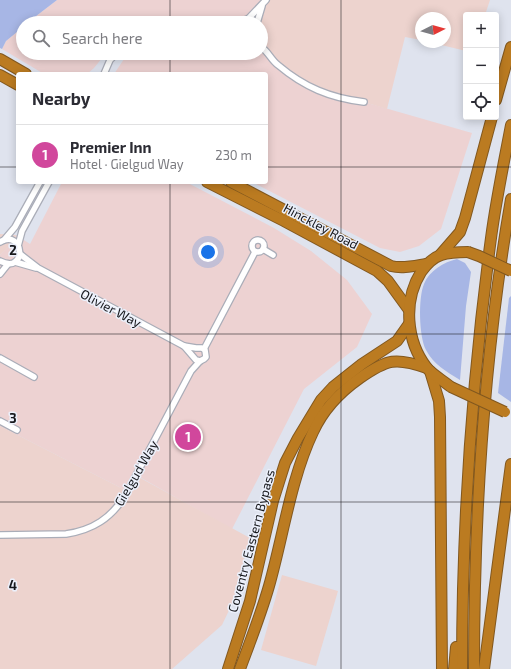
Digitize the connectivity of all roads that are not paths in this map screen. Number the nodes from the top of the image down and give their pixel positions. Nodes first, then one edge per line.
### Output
1 (265, 2) edge
2 (251, 16) edge
3 (259, 16) edge
4 (511, 47) edge
5 (268, 54) edge
6 (0, 59) edge
7 (110, 60) edge
8 (23, 72) edge
9 (104, 72) edge
10 (0, 75) edge
11 (16, 84) edge
12 (499, 89) edge
13 (364, 102) dead end
14 (491, 120) edge
15 (511, 125) edge
16 (39, 184) edge
17 (48, 184) edge
18 (211, 184) edge
19 (235, 184) edge
20 (511, 199) edge
21 (1, 241) edge
22 (18, 246) junction
23 (263, 249) junction
24 (255, 252) junction
25 (20, 254) junction
26 (272, 255) dead end
27 (440, 255) junction
28 (0, 261) edge
29 (15, 262) junction
30 (8, 264) junction
31 (426, 264) junction
32 (38, 268) junction
33 (511, 271) edge
34 (0, 274) edge
35 (409, 310) junction
36 (409, 324) junction
37 (184, 346) junction
38 (196, 348) junction
39 (204, 349) junction
40 (0, 358) edge
41 (196, 358) junction
42 (429, 369) junction
43 (34, 376) dead end
44 (508, 412) edge
45 (0, 421) edge
46 (17, 430) dead end
47 (511, 464) edge
48 (0, 535) edge
49 (441, 569) junction
50 (462, 589) junction
51 (229, 666) edge
52 (240, 669) edge
53 (436, 669) edge
54 (442, 669) edge
55 (454, 669) edge
56 (462, 669) edge
57 (474, 669) edge
58 (484, 669) edge

1 - 2 street
1 - 3 street
4 - 12 highway
5 - 13 street
6 - 8 highway
7 - 9 street
10 - 11 highway
14 - 27 highway
15 - 50 highway
16 - 21 street
17 - 22 street
18 - 35 highway, Hinckley Road
19 - 31 highway, Hinckley Road
20 - 57 highway
21 - 22 street
22 - 25 street
23 - 24 street
23 - 24 street
23 - 26 street
24 - 39 street
25 - 29 street
25 - 32 street, Olivier Way
27 - 31 highway
27 - 33 highway, bridge
28 - 30 street
29 - 30 street
29 - 32 street, Olivier Way
30 - 34 street
31 - 35 highway
32 - 37 street, Olivier Way
35 - 36 highway
36 - 42 highway
36 - 51 highway, Coventry Eastern Bypass
37 - 38 street, Olivier Way
37 - 41 street, Olivier Way
38 - 39 street
38 - 41 street
39 - 41 street
40 - 43 street
41 - 48 street, Gielgud Way
42 - 44 highway, bridge
42 - 49 highway
42 - 52 highway, Coventry Eastern Bypass
45 - 46 street
47 - 58 highway
49 - 53 highway
49 - 54 highway
50 - 55 highway
50 - 56 highway

